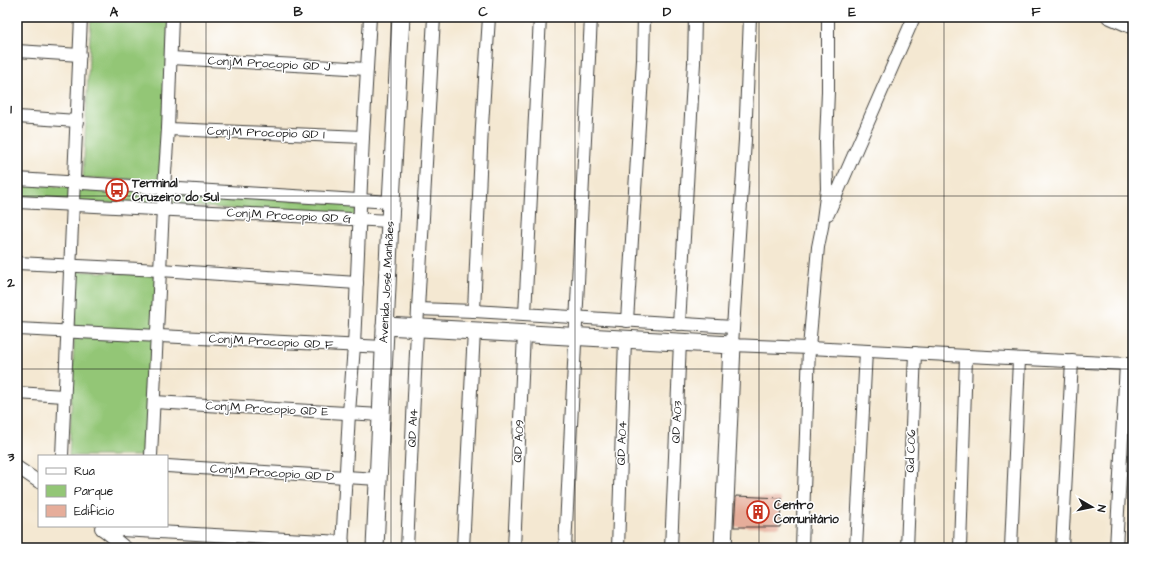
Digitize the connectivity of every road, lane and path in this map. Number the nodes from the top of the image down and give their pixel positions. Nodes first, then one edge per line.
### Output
1 (81, 17) edge
2 (172, 17) edge
3 (370, 17) edge
4 (401, 17) edge
5 (434, 17) edge
6 (489, 17) edge
7 (540, 17) edge
8 (591, 17) edge
9 (644, 17) edge
10 (695, 17) edge
11 (750, 17) edge
12 (828, 17) edge
13 (914, 17) edge
14 (1108, 17) edge
15 (1133, 28) edge
16 (17, 51) edge
17 (80, 55) junction
18 (170, 58) junction
19 (367, 69) junction
20 (17, 117) edge
21 (77, 121) junction
22 (168, 129) junction
23 (364, 137) junction
24 (17, 179) edge
25 (74, 183) junction
26 (164, 188) junction
27 (361, 201) junction
28 (17, 202) edge
29 (391, 202) junction
30 (73, 205) junction
31 (163, 209) junction
32 (360, 219) junction
33 (390, 221) junction
34 (822, 227) junction
35 (17, 263) edge
36 (70, 266) junction
37 (160, 270) junction
38 (357, 283) junction
39 (418, 309) junction
40 (474, 311) junction
41 (525, 314) junction
42 (576, 318) junction
43 (627, 320) junction
44 (679, 324) junction
45 (386, 326) junction
46 (733, 327) junction
47 (418, 328) junction
48 (17, 329) edge
49 (67, 332) junction
50 (474, 332) junction
51 (524, 334) junction
52 (157, 336) junction
53 (575, 336) junction
54 (625, 339) junction
55 (680, 342) junction
56 (354, 346) junction
57 (732, 346) junction
58 (384, 347) junction
59 (809, 348) junction
60 (866, 351) junction
61 (915, 353) junction
62 (966, 357) junction
63 (1019, 359) junction
64 (1072, 361) junction
65 (1131, 365) edge
66 (17, 393) edge
67 (64, 396) junction
68 (154, 402) junction
69 (349, 413) junction
70 (381, 415) junction
71 (1133, 427) edge
72 (62, 455) edge
73 (151, 455) edge
74 (168, 466) edge
75 (17, 467) edge
76 (346, 477) junction
77 (378, 479) junction
78 (38, 481) edge
79 (100, 527) edge
80 (148, 528) edge
81 (960, 542) edge
82 (1116, 543) edge
83 (342, 545) edge
84 (126, 548) edge
85 (375, 548) edge
86 (407, 548) edge
87 (462, 548) edge
88 (514, 548) edge
89 (565, 548) edge
90 (618, 548) edge
91 (671, 548) edge
92 (723, 548) edge
93 (802, 548) edge
94 (856, 548) edge
95 (907, 548) edge
96 (1011, 548) edge
97 (1062, 548) edge

1 - 17 street
2 - 18 street
3 - 19 street
4 - 29 street, Avenida José Manhães
5 - 39 street, QD A14
6 - 40 street
7 - 41 street
8 - 42 street
9 - 43 street
10 - 44 street
11 - 46 street
12 - 34 street
13 - 34 street
14 - 15 street
16 - 17 street
17 - 21 street
18 - 19 street, Conj.M Procopio QD J
18 - 22 street
19 - 23 street
20 - 21 street
21 - 25 street
22 - 23 street, Conj.M Procopio QD I
22 - 26 street
23 - 27 street
24 - 25 street
25 - 26 street
25 - 30 street
26 - 27 street
26 - 31 street
27 - 29 street
27 - 32 street
28 - 30 street, Conj.M Procopio QD G
29 - 33 street, Avenida José Manhães
30 - 31 street, Conj.M Procopio QD G
30 - 36 street
31 - 32 street, Conj.M Procopio QD G
31 - 37 street
32 - 33 street, Conj.M Procopio QD G
32 - 38 street
33 - 45 street, Avenida José Manhães
34 - 59 street
35 - 36 street
36 - 37 street
36 - 49 street
37 - 38 street
37 - 52 street
38 - 56 street
39 - 40 street
39 - 47 street, QD A14
40 - 41 street
41 - 42 street
42 - 43 street
42 - 53 street
43 - 44 street
44 - 46 street
45 - 47 street
45 - 58 street, Avenida José Manhães
46 - 57 street
47 - 50 street
47 - 86 street, QD A14
48 - 49 street, Conj.M Procopio QD F
49 - 52 street, Conj.M Procopio QD F
49 - 67 street
50 - 51 street
50 - 87 street
51 - 53 street
51 - 88 street, QD A09
52 - 56 street, Conj.M Procopio QD F
52 - 68 street
53 - 54 street
53 - 89 street
54 - 55 street
54 - 90 street, QD A04
55 - 57 street
55 - 91 street, QD A03
56 - 58 street, Conj.M Procopio QD F
56 - 69 street
57 - 59 street
57 - 92 street
58 - 70 street, Avenida José Manhães
59 - 60 street
59 - 93 street
60 - 61 street
60 - 94 street
61 - 62 street
61 - 95 street, Qd C06
62 - 63 street
62 - 81 street
63 - 64 street
63 - 96 street
64 - 65 street
64 - 97 street
65 - 71 street
65 - 82 street
66 - 67 street
67 - 72 street
68 - 69 street, Conj.M Procopio QD E
68 - 73 street
69 - 70 street, Conj.M Procopio QD E
69 - 76 street
70 - 77 street, Avenida José Manhães
74 - 76 street, Conj.M Procopio QD D
75 - 78 street
76 - 77 street, Conj.M Procopio QD D
76 - 83 street
77 - 85 street, Avenida José Manhães
79 - 80 street
79 - 84 street
80 - 83 street

